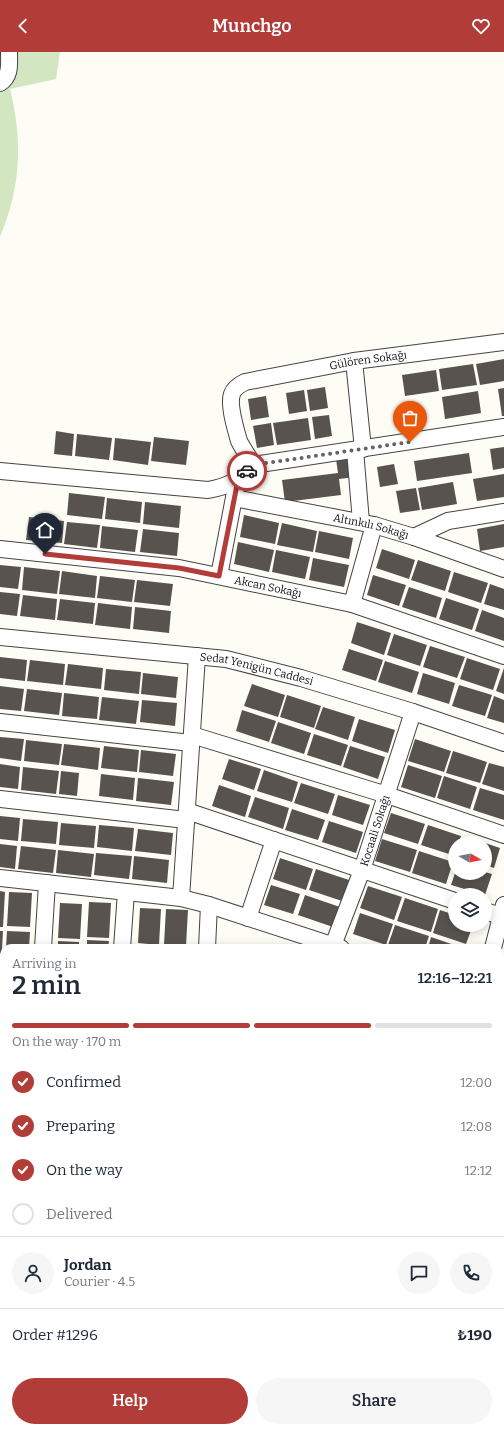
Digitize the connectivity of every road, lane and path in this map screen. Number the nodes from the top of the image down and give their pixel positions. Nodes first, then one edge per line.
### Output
1 (9, 52) edge
2 (0, 83) edge
3 (504, 342) edge
4 (354, 361) junction
5 (504, 427) edge
6 (359, 449) junction
7 (253, 465) junction
8 (0, 470) edge
9 (238, 480) junction
10 (234, 498) junction
11 (504, 512) edge
12 (368, 524) junction
13 (414, 537) junction
14 (0, 549) edge
15 (504, 569) edge
16 (219, 576) junction
17 (352, 604) junction
18 (0, 637) edge
19 (197, 656) junction
20 (504, 656) edge
21 (413, 712) junction
22 (0, 722) edge
23 (192, 739) junction
24 (504, 743) edge
25 (386, 795) junction
26 (0, 799) edge
27 (187, 815) junction
28 (504, 835) edge
29 (274, 840) junction
30 (362, 870) junction
31 (0, 878) edge
32 (47, 883) junction
33 (126, 892) junction
34 (181, 898) junction
35 (448, 899) edge
36 (209, 905) junction
37 (492, 912) edge
38 (503, 913) edge
39 (248, 918) junction
40 (43, 944) edge
41 (122, 944) edge
42 (207, 944) edge
43 (327, 944) edge
44 (337, 944) edge
45 (494, 944) edge

1 - 2 street
3 - 4 street, Gülören Sokağı
4 - 6 street
4 - 7 street, Gülören Sokağı
5 - 6 street
6 - 7 street
6 - 12 street
7 - 9 street
8 - 9 street
9 - 10 street
10 - 12 street, Altınkılı Sokağı
10 - 16 street
11 - 13 street
12 - 13 street, Altınkılı Sokağı
12 - 17 street
13 - 15 street, Altınkılı Sokağı
14 - 16 street, Akcan Sokağı
16 - 17 street, Akcan Sokağı
17 - 20 street, Akcan Sokağı
18 - 19 street, Sedat Yenigün Caddesi
19 - 21 street, Sedat Yenigün Caddesi
19 - 23 street
21 - 24 street, Sedat Yenigün Caddesi
21 - 25 street, Kocaali Sokağı
22 - 23 street
23 - 25 street
23 - 27 street
25 - 28 street
25 - 30 street, Kocaali Sokağı
26 - 27 street
27 - 29 street
27 - 34 street
29 - 30 street
29 - 39 street
30 - 35 street
30 - 44 street, Kocaali Sokağı
31 - 32 street
32 - 33 street
32 - 40 street
33 - 34 street
33 - 41 street
34 - 36 street
36 - 39 street
36 - 42 street
37 - 38 street
38 - 45 street
39 - 43 street

